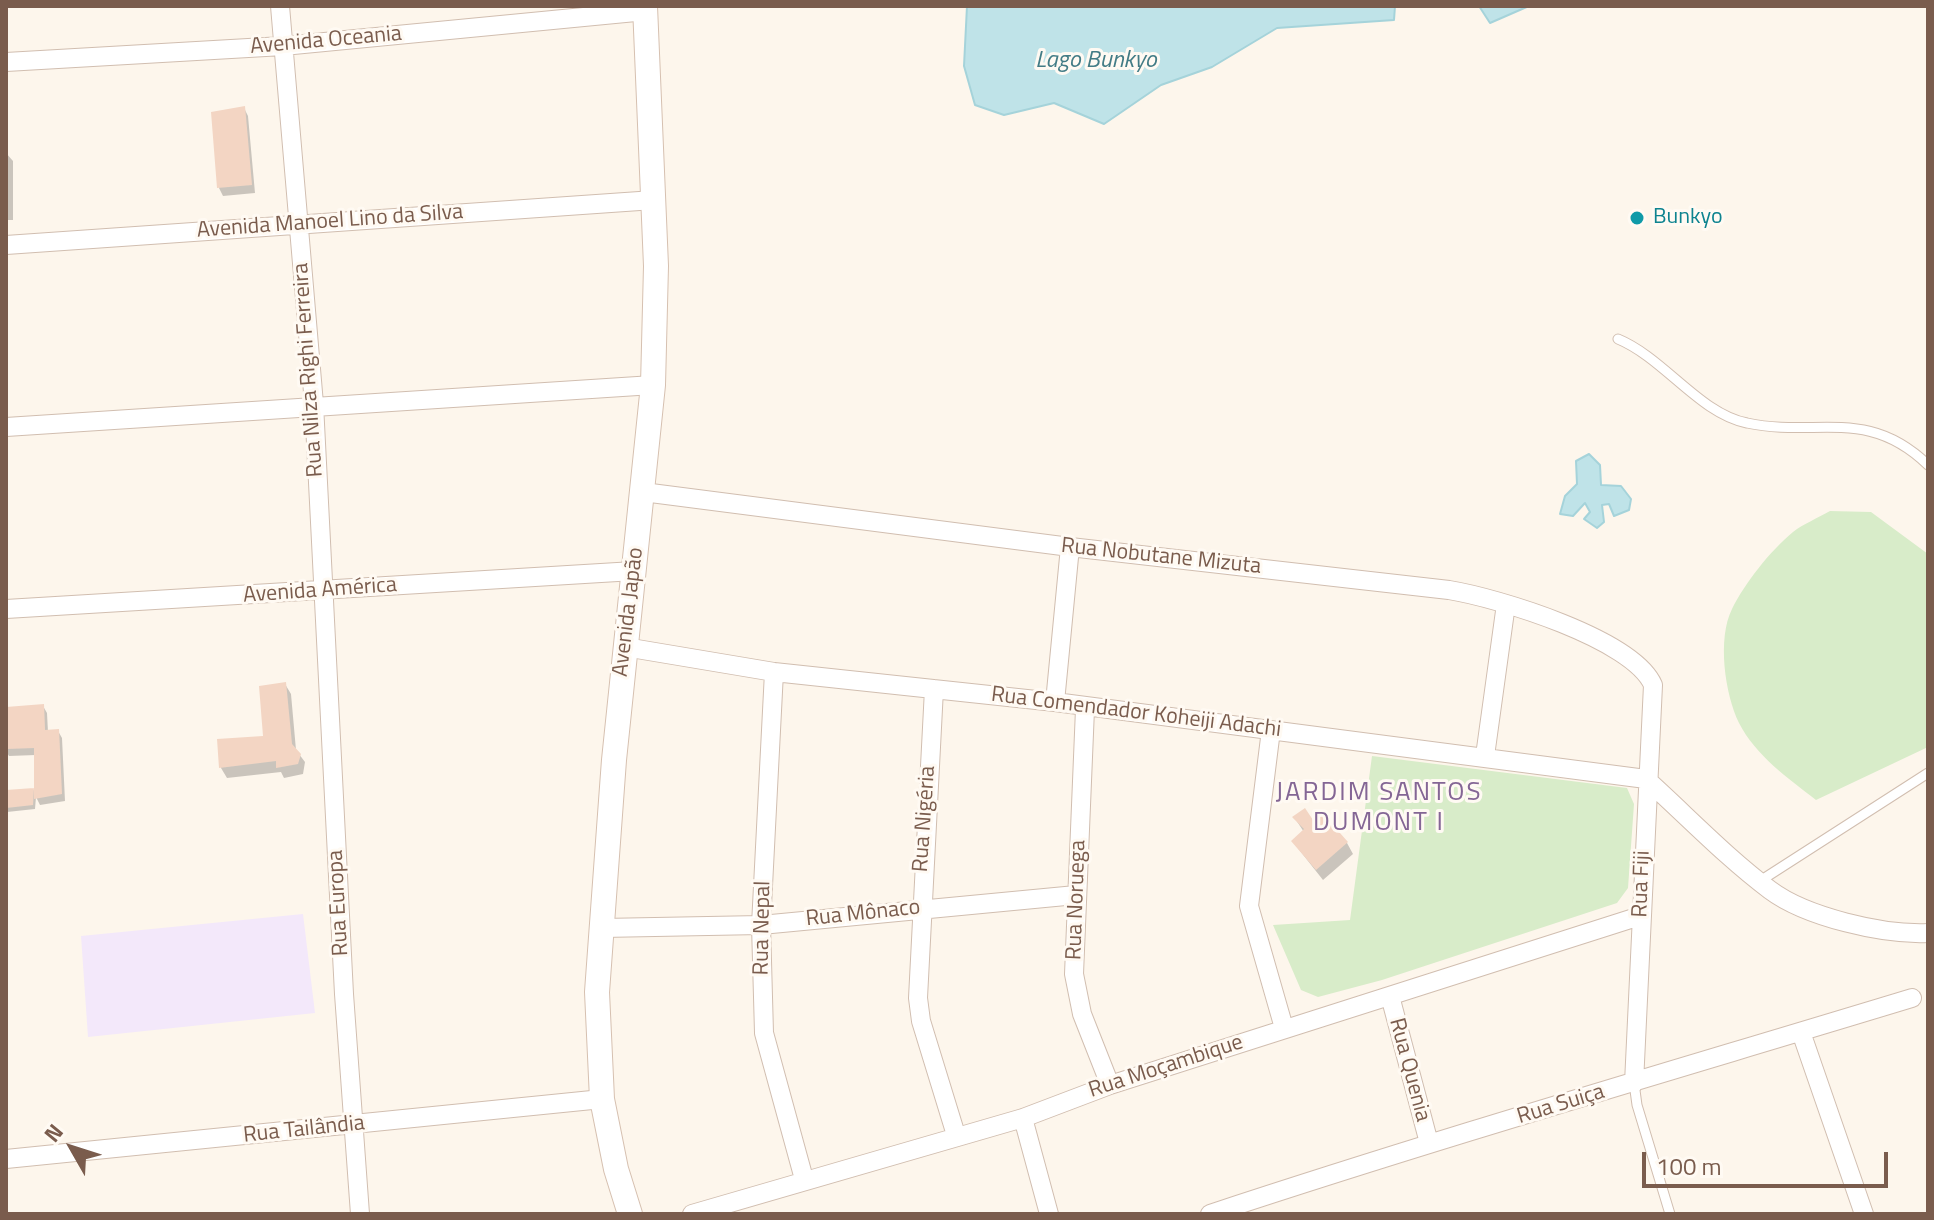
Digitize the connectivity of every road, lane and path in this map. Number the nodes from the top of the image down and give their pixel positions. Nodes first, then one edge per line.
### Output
1 (280, 6) edge
2 (646, 8) edge
3 (283, 46) junction
4 (6, 62) edge
5 (654, 200) junction
6 (299, 224) junction
7 (6, 245) edge
8 (1618, 339) dead end
9 (653, 385) junction
10 (314, 404) junction
11 (6, 427) edge
12 (1928, 465) edge
13 (643, 492) junction
14 (1070, 547) junction
15 (634, 571) junction
16 (322, 591) junction
17 (1506, 604) junction
18 (6, 609) edge
19 (625, 647) junction
20 (774, 672) junction
21 (1653, 685) joint
22 (934, 689) junction
23 (1055, 702) junction
24 (1085, 709) junction
25 (1271, 730) junction
26 (1485, 756) junction
27 (1928, 773) edge
28 (1646, 779) junction
29 (1760, 881) junction
30 (1076, 895) junction
31 (920, 908) junction
32 (1640, 916) junction
33 (761, 925) junction
34 (602, 928) junction
35 (1928, 933) edge
36 (1390, 996) junction
37 (1912, 998) dead end
38 (1284, 1028) junction
39 (1801, 1032) junction
40 (1634, 1083) junction
41 (1110, 1085) junction
42 (602, 1099) junction
43 (1023, 1118) junction
44 (355, 1125) junction
45 (956, 1135) junction
46 (1429, 1143) junction
47 (6, 1159) edge
48 (804, 1179) junction
49 (360, 1214) edge
50 (630, 1214) edge
51 (692, 1214) edge
52 (1049, 1214) edge
53 (1210, 1214) edge
54 (1670, 1214) edge
55 (1864, 1214) edge

1 - 3 street, Rua Nilza Righi Ferreira
2 - 3 street, Avenida Oceania
2 - 5 main road, Avenida Japão
3 - 4 street, Avenida Oceania
3 - 6 street, Rua Nilza Righi Ferreira
5 - 6 street, Avenida Manoel Lino da Silva
5 - 9 main road, Avenida Japão
6 - 7 street, Avenida Manoel Lino da Silva
6 - 10 street, Rua Nilza Righi Ferreira
8 - 12 lane
9 - 10 street
9 - 13 main road, Avenida Japão
10 - 11 street
10 - 16 street, Rua Nilza Righi Ferreira
13 - 14 street, Rua Nobutane Mizuta
13 - 15 main road, Avenida Japão
14 - 17 street, Rua Nobutane Mizuta
14 - 23 street
15 - 16 street, Avenida América
15 - 19 main road, Avenida Japão
16 - 18 street, Avenida América
16 - 44 street, Rua Europa
17 - 21 street, Rua Nobutane Mizuta
17 - 26 street
19 - 20 street, Rua Comendador Koheiji Adachi
19 - 34 main road, Avenida Japão
20 - 22 street, Rua Comendador Koheiji Adachi
20 - 33 street, Rua Nepal
21 - 28 street, Rua Fiji
22 - 23 street, Rua Comendador Koheiji Adachi
22 - 31 street, Rua Nigéria
23 - 24 street, Rua Comendador Koheiji Adachi
24 - 25 street, Rua Comendador Koheiji Adachi
24 - 30 street, Rua Noruega
25 - 26 street, Rua Comendador Koheiji Adachi
25 - 38 street
26 - 28 street, Rua Comendador Koheiji Adachi
27 - 29 lane
28 - 29 street
28 - 32 street, Rua Fiji
29 - 35 street
30 - 31 street, Rua Mônaco
30 - 41 street, Rua Noruega
31 - 33 street, Rua Mônaco
31 - 45 street, Rua Nigéria
32 - 36 street, Rua Moçambique
32 - 40 street, Rua Fiji
33 - 34 street, Rua Mônaco
33 - 48 street, Rua Nepal
34 - 42 main road, Avenida Japão
36 - 38 street, Rua Moçambique
36 - 46 street, Rua Quenia
37 - 39 street, Rua Suiça
38 - 41 street, Rua Moçambique
39 - 40 street, Rua Suiça
39 - 55 street
40 - 46 street, Rua Suiça
40 - 54 lane
41 - 43 street, Rua Moçambique
42 - 44 street, Rua Tailândia
42 - 50 main road, Avenida Japão
43 - 45 street, Rua Moçambique
43 - 52 street
44 - 47 street, Rua Tailândia
44 - 49 street, Rua Europa
45 - 48 street, Rua Moçambique
46 - 53 street, Rua Suiça
48 - 51 street, Rua Moçambique

